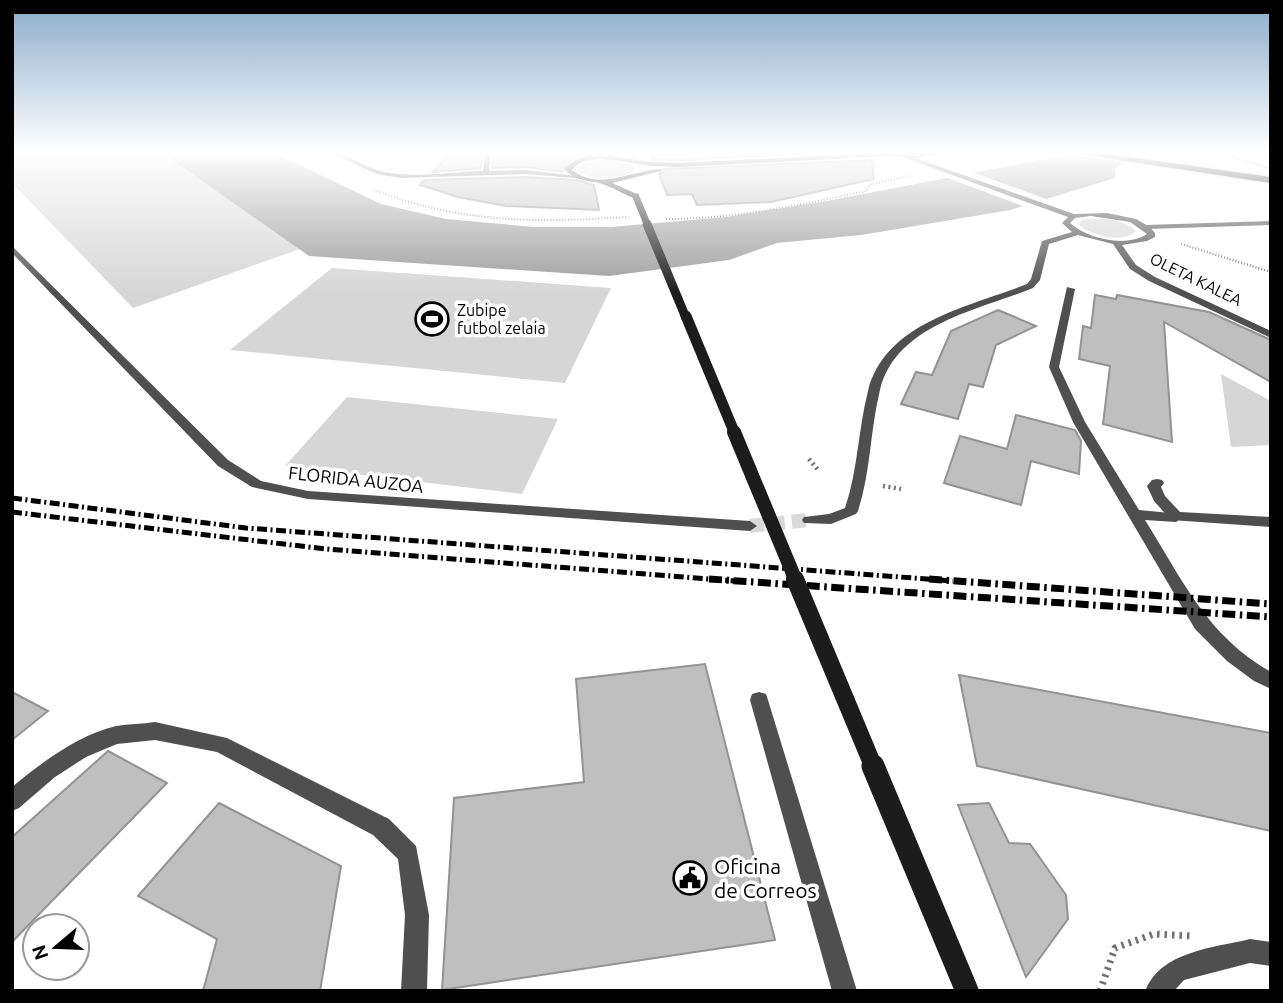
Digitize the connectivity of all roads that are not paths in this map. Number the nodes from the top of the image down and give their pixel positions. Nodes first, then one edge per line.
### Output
1 (637, 199) edge
2 (1026, 199) edge
3 (1073, 216) junction
4 (1271, 223) edge
5 (1146, 227) junction
6 (1078, 232) junction
7 (1116, 242) junction
8 (12, 247) edge
9 (1070, 289) dead end
10 (1271, 335) edge
11 (1157, 483) dead end
12 (1133, 514) junction
13 (1177, 517) junction
14 (809, 520) tunnel mouth
15 (1271, 522) edge
16 (750, 526) tunnel mouth
17 (1271, 681) edge
18 (759, 701) dead end
19 (12, 801) edge
20 (1271, 954) edge
21 (414, 991) edge
22 (845, 991) edge
23 (967, 991) edge
24 (1157, 991) edge

1 - 23 main road, bridge
2 - 3 street
3 - 5 street
3 - 6 street
4 - 5 street
5 - 7 street
6 - 7 street
6 - 14 street
7 - 10 street, OLETA KALEA
8 - 16 street, FLORIDA AUZOA
9 - 12 street
11 - 13 street
12 - 13 street
12 - 17 street
13 - 15 street
18 - 22 street
19 - 21 street
20 - 24 street

